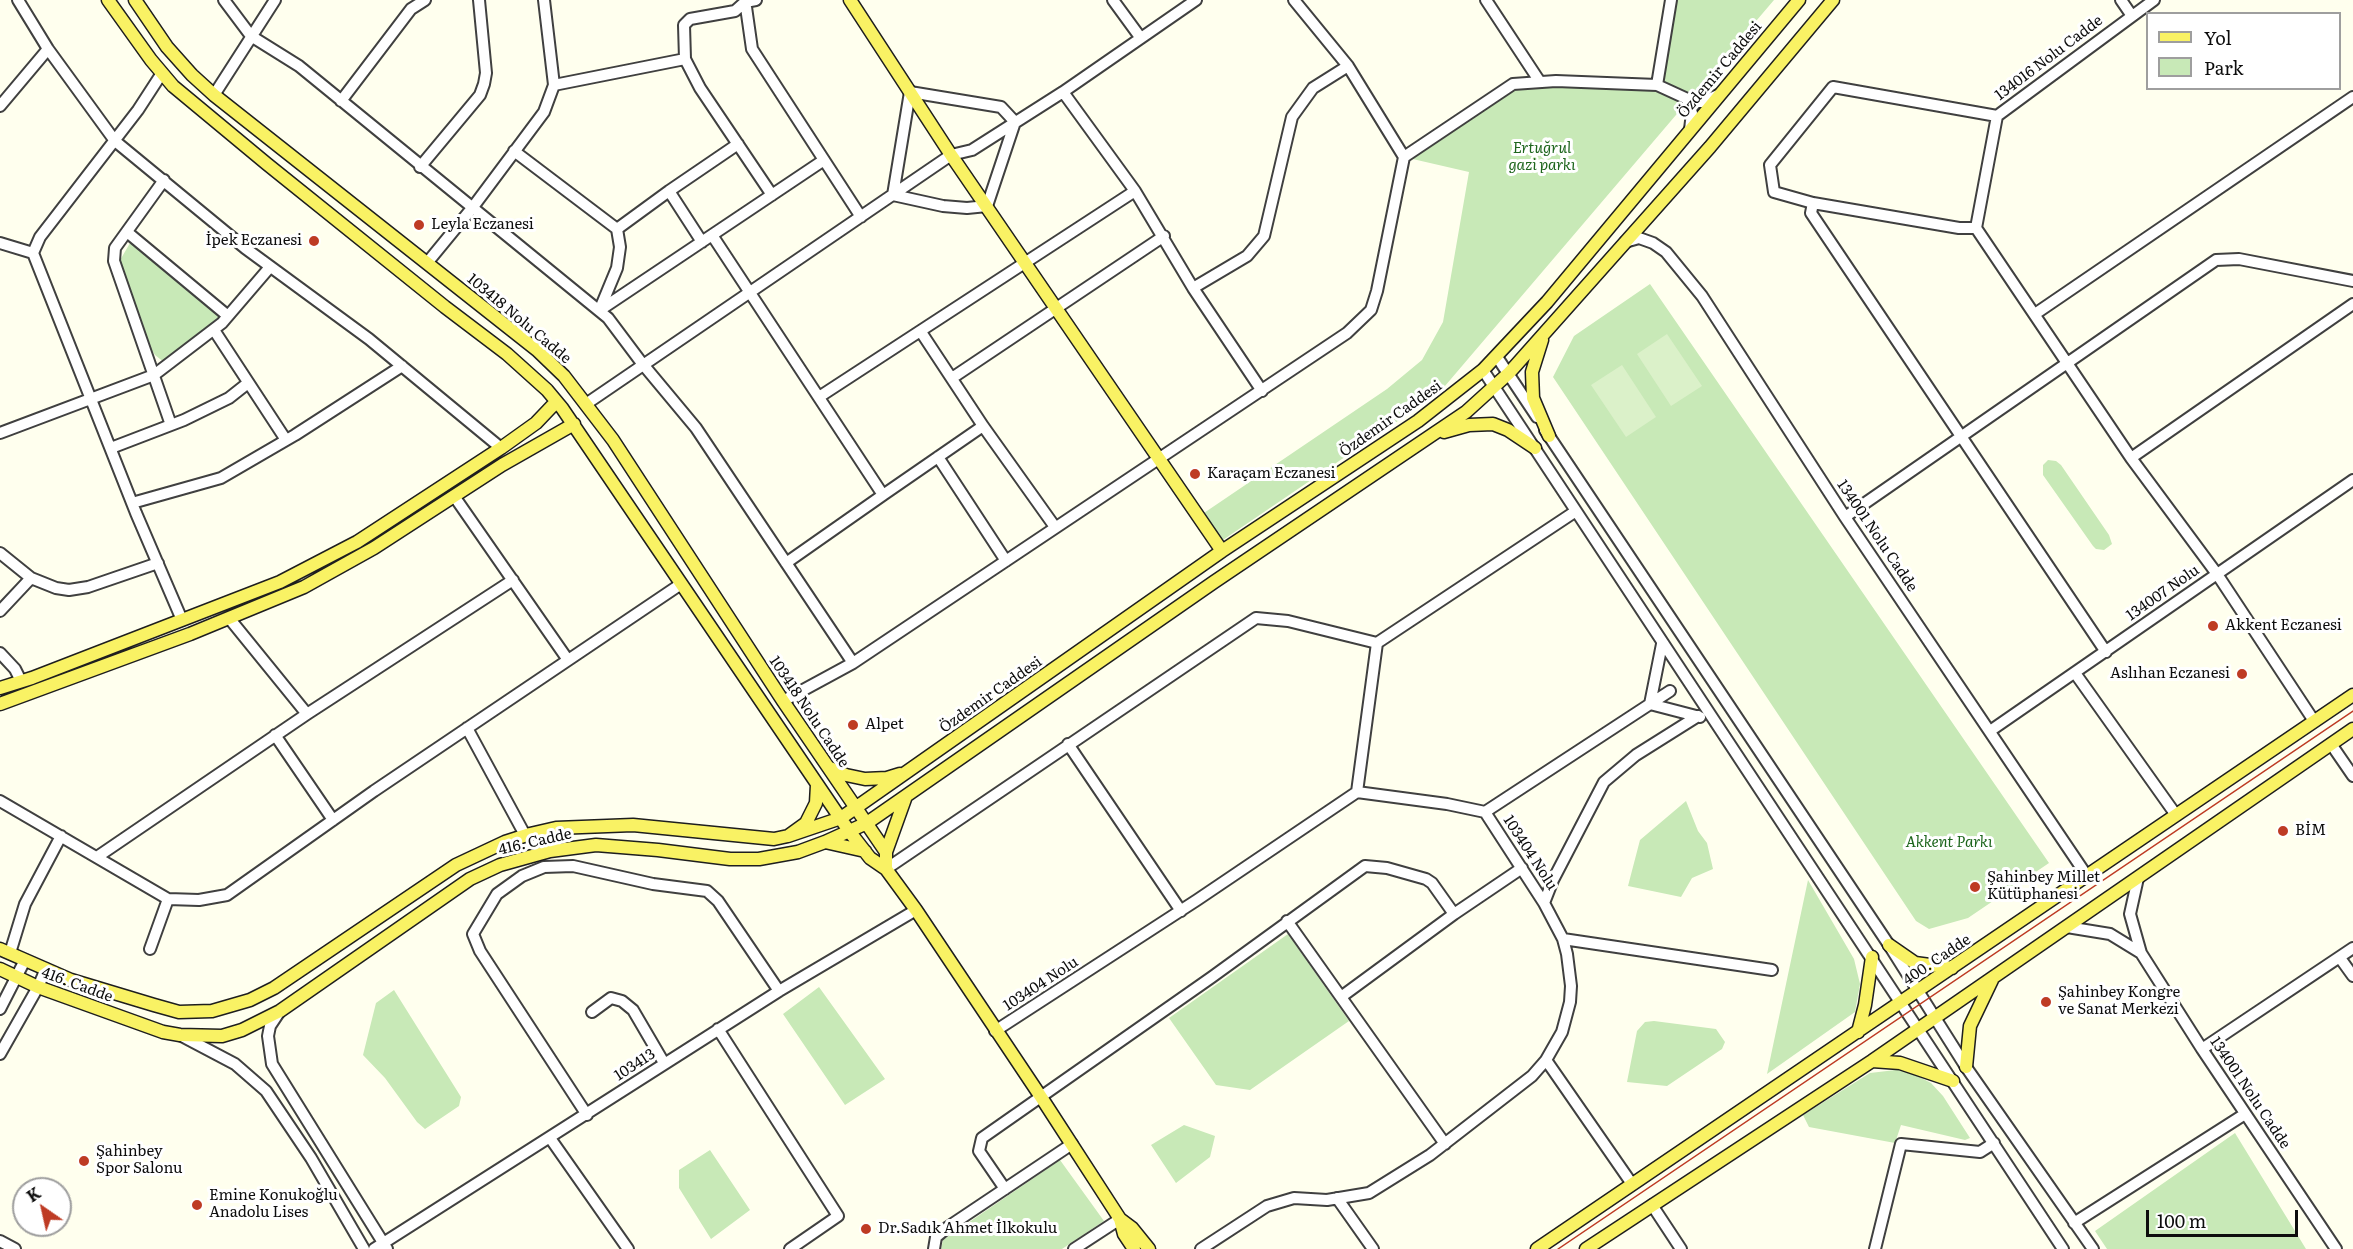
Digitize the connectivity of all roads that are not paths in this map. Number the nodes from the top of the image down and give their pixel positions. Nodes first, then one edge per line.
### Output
1 (18, 0) edge
2 (108, 0) edge
3 (135, 0) edge
4 (224, 0) edge
5 (275, 0) edge
6 (425, 0) edge
7 (479, 0) edge
8 (544, 0) edge
9 (749, 0) edge
10 (850, 0) edge
11 (1113, 0) edge
12 (1196, 0) edge
13 (1294, 0) edge
14 (1486, 0) edge
15 (1671, 0) edge
16 (1799, 0) edge
17 (1833, 0) edge
18 (2121, 0) edge
19 (2154, 0) edge
20 (2132, 16) junction
21 (251, 36) junction
22 (1140, 38) junction
23 (48, 49) junction
24 (685, 59) junction
25 (1348, 66) junction
26 (162, 73) junction
27 (1540, 82) junction
28 (554, 85) junction
29 (1657, 85) junction
30 (910, 92) junction
31 (1064, 92) junction
32 (1718, 95) junction
33 (214, 96) junction
34 (2353, 98) edge
35 (2, 100) edge
36 (1687, 100) junction
37 (341, 101) junction
38 (1997, 116) junction
39 (1015, 122) junction
40 (1690, 129) junction
41 (115, 141) junction
42 (738, 144) junction
43 (514, 151) junction
44 (951, 155) junction
45 (1404, 157) junction
46 (824, 160) junction
47 (420, 167) junction
48 (164, 180) junction
49 (669, 191) junction
50 (1135, 191) junction
51 (772, 195) junction
52 (893, 195) junction
53 (1813, 203) junction
54 (987, 206) junction
55 (473, 207) junction
56 (861, 217) junction
57 (1976, 228) junction
58 (617, 230) junction
59 (126, 232) junction
60 (712, 235) junction
61 (1164, 236) junction
62 (702, 242) junction
63 (1625, 242) junction
64 (0, 243) edge
65 (33, 253) junction
66 (1024, 262) junction
67 (427, 263) junction
68 (270, 267) junction
69 (2353, 281) edge
70 (1193, 288) junction
71 (750, 292) junction
72 (2353, 304) edge
73 (1056, 308) junction
74 (600, 310) junction
75 (2035, 314) junction
76 (228, 316) junction
77 (214, 330) junction
78 (921, 332) junction
79 (1545, 333) junction
80 (1497, 357) junction
81 (2068, 364) junction
82 (402, 366) junction
83 (644, 366) junction
84 (1483, 370) junction
85 (1509, 373) junction
86 (154, 375) junction
87 (952, 378) junction
88 (248, 383) junction
89 (1495, 386) junction
90 (1262, 390) junction
91 (819, 397) junction
92 (91, 398) junction
93 (556, 402) junction
94 (586, 404) junction
95 (574, 424) junction
96 (171, 425) junction
97 (983, 426) junction
98 (0, 433) edge
99 (1435, 434) junction
100 (1549, 436) junction
101 (1962, 436) junction
102 (286, 440) junction
103 (111, 448) junction
104 (501, 448) junction
105 (1535, 448) junction
106 (938, 457) junction
107 (2131, 458) junction
108 (1159, 459) junction
109 (2353, 480) edge
110 (883, 495) junction
111 (454, 496) junction
112 (132, 503) junction
113 (1576, 511) junction
114 (1845, 517) junction
115 (1055, 527) junction
116 (1222, 551) junction
117 (0, 553) edge
118 (1006, 561) junction
119 (158, 563) junction
120 (786, 563) junction
121 (2217, 574) junction
122 (31, 578) junction
123 (513, 580) junction
124 (681, 584) junction
125 (0, 611) edge
126 (229, 618) junction
127 (182, 620) junction
128 (1377, 643) junction
129 (1662, 644) junction
130 (2106, 652) junction
131 (0, 653) edge
132 (568, 660) junction
133 (853, 663) junction
134 (2075, 673) junction
135 (21, 681) junction
136 (0, 688) edge
137 (1670, 692) dead end
138 (2353, 695) edge
139 (783, 700) junction
140 (0, 704) edge
141 (1650, 704) junction
142 (307, 714) junction
143 (1698, 716) junction
144 (1715, 721) junction
145 (2314, 721) junction
146 (467, 728) junction
147 (2353, 729) edge
148 (1990, 730) junction
149 (275, 735) junction
150 (1068, 744) junction
151 (2331, 744) junction
152 (918, 766) junction
153 (828, 767) junction
154 (2353, 776) edge
155 (817, 785) junction
156 (1357, 792) junction
157 (905, 799) junction
158 (0, 801) edge
159 (856, 808) junction
160 (1485, 812) junction
161 (2176, 815) junction
162 (841, 818) junction
163 (333, 820) junction
164 (867, 823) junction
165 (849, 831) junction
166 (525, 835) junction
167 (61, 836) junction
168 (788, 836) junction
169 (825, 842) junction
170 (865, 851) junction
171 (886, 852) junction
172 (97, 857) junction
173 (1522, 868) junction
174 (886, 869) junction
175 (2087, 876) junction
176 (2138, 878) junction
177 (168, 899) junction
178 (1544, 903) junction
179 (916, 910) junction
180 (1181, 911) junction
181 (1454, 914) junction
182 (1287, 921) junction
183 (2067, 927) junction
184 (1563, 939) junction
185 (1889, 945) junction
186 (2353, 948) edge
187 (150, 949) dead end
188 (5, 951) edge
189 (2141, 953) junction
190 (1872, 957) junction
191 (2340, 957) junction
192 (25, 960) junction
193 (1952, 968) junction
194 (0, 969) edge
195 (46, 969) junction
196 (1772, 970) dead end
197 (2353, 976) edge
198 (16, 977) junction
199 (1993, 978) junction
200 (38, 987) junction
201 (779, 991) junction
202 (1918, 991) junction
203 (1341, 997) junction
204 (1901, 1003) junction
205 (0, 1009) edge
206 (280, 1011) junction
207 (592, 1012) dead end
208 (1935, 1018) junction
209 (718, 1029) junction
210 (1918, 1029) junction
211 (995, 1031) junction
212 (1858, 1032) junction
213 (180, 1035) junction
214 (2, 1047) edge
215 (2202, 1049) junction
216 (1546, 1060) junction
217 (1872, 1061) junction
218 (664, 1063) junction
219 (1966, 1066) junction
220 (1953, 1081) junction
221 (1041, 1096) junction
222 (2245, 1114) junction
223 (586, 1115) junction
224 (550, 1138) junction
225 (1994, 1143) junction
226 (1072, 1144) junction
227 (1445, 1144) junction
228 (1632, 1184) junction
229 (1005, 1189) junction
230 (1337, 1198) junction
231 (1652, 1205) junction
232 (1120, 1219) junction
233 (2074, 1223) junction
234 (0, 1241) edge
235 (381, 1247) edge
236 (1142, 1247) edge
237 (1078, 1248) edge
238 (15, 1249) edge
239 (364, 1249) edge
240 (628, 1249) edge
241 (790, 1249) edge
242 (934, 1249) edge
243 (1160, 1249) edge
244 (1202, 1249) edge
245 (1373, 1249) edge
246 (1537, 1249) edge
247 (1586, 1249) edge
248 (1681, 1249) edge
249 (1875, 1249) edge
250 (2063, 1249) edge
251 (2093, 1249) edge
252 (2336, 1249) edge

1 - 23 street
2 - 26 main road
3 - 33 main road, 103418 Nolu Cadde
4 - 21 street
5 - 21 street
6 - 37 street
7 - 47 street
8 - 28 street
9 - 24 street
9 - 46 street
10 - 30 main road
11 - 22 street
12 - 22 street
13 - 25 street
14 - 27 street
15 - 29 street
16 - 32 main road, Özdemir Caddesi
17 - 63 main road
18 - 20 street
19 - 20 street, 134016 Nolu Cadde
20 - 38 street, 134016 Nolu Cadde
21 - 33 street
21 - 37 street
22 - 31 street
23 - 35 street
23 - 41 street
24 - 28 street
24 - 42 street
25 - 45 street
25 - 70 street
26 - 41 street
26 - 93 main road
27 - 29 street
27 - 45 street
28 - 43 street
29 - 36 street
30 - 39 street
30 - 44 main road
30 - 52 street
31 - 39 street
31 - 50 street
32 - 36 street
32 - 40 main road, Özdemir Caddesi
33 - 67 main road, 103418 Nolu Cadde
34 - 75 street
36 - 40 street
37 - 47 street
38 - 53 street
38 - 57 street, 134016 Nolu Cadde
39 - 44 street
39 - 54 street
40 - 80 main road, Özdemir Caddesi
41 - 48 street
41 - 65 street
42 - 49 street
42 - 51 street
43 - 55 street
43 - 58 street
44 - 52 street
44 - 54 main road
45 - 90 street
46 - 51 street
46 - 56 street
47 - 55 street
48 - 59 street
48 - 68 street
49 - 58 street
49 - 62 street
50 - 61 street
50 - 66 street
51 - 60 street
52 - 54 street
52 - 56 street
53 - 57 street
53 - 101 street
54 - 66 main road
55 - 67 street
55 - 74 street
56 - 71 street
57 - 75 street
58 - 74 street
59 - 76 street
59 - 86 street
60 - 62 street
60 - 71 street
61 - 70 street
61 - 73 street
62 - 74 street
63 - 79 main road
63 - 114 street, 134001 Nolu Cadde
64 - 65 street
65 - 92 street
66 - 73 main road
66 - 78 street
67 - 94 main road, 103418 Nolu Cadde
68 - 76 street
68 - 82 street
69 - 81 street
70 - 90 street
71 - 83 street
71 - 91 street
72 - 107 street
73 - 87 street
73 - 108 main road
74 - 83 street
75 - 81 street
76 - 77 street
77 - 86 street
77 - 88 street
78 - 87 street
78 - 91 street
79 - 85 main road
79 - 100 main road
80 - 84 main road, Özdemir Caddesi
80 - 85 street
81 - 101 street
81 - 107 street
82 - 102 street
82 - 104 street
83 - 94 street
83 - 120 street
84 - 89 street
84 - 116 main road, Özdemir Caddesi
85 - 89 main road
85 - 100 street
86 - 92 street
86 - 96 street
87 - 97 street
88 - 96 street
88 - 102 street
89 - 99 main road
89 - 105 street
90 - 108 street
91 - 110 street
92 - 98 street
92 - 103 street
93 - 95 main road
93 - 104 main road
94 - 139 main road, 103418 Nolu Cadde
95 - 111 main road
95 - 124 main road
96 - 103 street
97 - 106 street
97 - 115 street
99 - 105 main road
99 - 157 main road
100 - 185 street
101 - 114 street
101 - 130 street
102 - 112 street
103 - 112 street
104 - 127 main road
105 - 113 street
106 - 110 street
106 - 118 street
107 - 121 street
108 - 115 street
108 - 116 main road
109 - 121 street, 134007 Nolu
110 - 120 street
111 - 123 street
111 - 126 main road
112 - 119 street
113 - 128 street
113 - 129 street
114 - 148 street, 134001 Nolu Cadde
115 - 118 street
116 - 152 main road, Özdemir Caddesi
117 - 122 street
118 - 133 street
119 - 122 street
119 - 127 street
120 - 133 street
121 - 130 street, 134007 Nolu
121 - 145 street
122 - 125 street
123 - 132 street
123 - 142 street
124 - 132 street
124 - 155 main road
126 - 140 main road
126 - 142 street
127 - 135 main road
128 - 150 street
128 - 156 street
129 - 141 street
129 - 144 street
130 - 134 street, 134007 Nolu
131 - 135 street
132 - 146 street
133 - 139 street
134 - 148 street, 134007 Nolu
134 - 161 street
135 - 136 main road
137 - 141 street
138 - 145 main road, 400. Cadde
139 - 153 main road, 103418 Nolu Cadde
141 - 143 street
141 - 160 street
142 - 149 street
143 - 144 street
143 - 178 street
144 - 190 street
145 - 161 main road, 400. Cadde
146 - 163 street
146 - 166 street
147 - 151 main road
148 - 175 street, 134001 Nolu Cadde
149 - 163 street
149 - 172 street
150 - 174 street
150 - 180 street
151 - 154 street
151 - 176 main road
152 - 153 main road
152 - 159 main road, Özdemir Caddesi
153 - 159 main road, 103418 Nolu Cadde
155 - 162 main road
155 - 168 main road
156 - 160 street, 103404 Nolu
156 - 180 street, 103404 Nolu
157 - 164 main road
157 - 171 main road
158 - 167 street
159 - 162 main road, Özdemir Caddesi
159 - 164 main road, 103418 Nolu Cadde
160 - 173 street, 103404 Nolu
161 - 175 main road, 400. Cadde
162 - 165 main road
162 - 168 main road, Özdemir Caddesi
163 - 177 street
164 - 165 main road, 416. Cadde
164 - 171 main road, 103418 Nolu Cadde
165 - 169 main road, 416. Cadde
165 - 170 main road
166 - 168 main road, Özdemir Caddesi
166 - 195 main road, Özdemir Caddesi
167 - 172 street
167 - 188 street
169 - 170 main road
169 - 206 main road, 416. Cadde
170 - 174 main road
171 - 174 main road
172 - 177 street
173 - 178 street, 103404 Nolu
173 - 181 street
174 - 179 main road
175 - 193 main road, 400. Cadde
176 - 183 main road
176 - 189 street, 134001 Nolu Cadde
177 - 187 street
178 - 184 street, 103404 Nolu
179 - 201 street, 103413
179 - 211 main road
180 - 211 street, 103404 Nolu
181 - 182 street
181 - 203 street
182 - 203 street
182 - 221 street
183 - 189 street, 134001 Nolu Cadde
183 - 199 main road
184 - 196 street
184 - 216 street, 103404 Nolu
185 - 193 main road
185 - 202 street
186 - 191 street
188 - 192 main road, Özdemir Caddesi
189 - 215 street, 134001 Nolu Cadde
190 - 204 street
190 - 212 main road
191 - 197 street
191 - 215 street
192 - 195 main road, Özdemir Caddesi
192 - 198 street
193 - 202 main road, 400. Cadde
194 - 198 main road, 416. Cadde
195 - 200 street
198 - 200 main road, 416. Cadde
198 - 205 street
199 - 208 main road
199 - 219 main road
200 - 213 main road, 416. Cadde
200 - 214 street
201 - 209 street, 103413
201 - 223 street
202 - 204 main road, 400. Cadde
202 - 208 street
203 - 227 street
204 - 210 street
204 - 212 main road, 400. Cadde
206 - 213 main road, 416. Cadde
206 - 235 street
207 - 218 street
208 - 210 main road
208 - 219 street
209 - 218 street, 103413
209 - 241 street
210 - 217 main road
210 - 220 street
211 - 221 main road
212 - 228 main road, 400. Cadde
213 - 239 street, 416. Cadde
215 - 222 street, 134001 Nolu Cadde
216 - 227 street, 103404 Nolu
216 - 228 street
217 - 220 main road
217 - 231 main road
218 - 223 street, 103413
219 - 233 street
220 - 225 street
221 - 226 main road
221 - 229 street
222 - 233 street
222 - 252 street, 134001 Nolu Cadde
223 - 224 street, 103413
224 - 235 street, 103413
224 - 240 street
225 - 249 street
225 - 250 street
226 - 229 street
226 - 232 main road
227 - 230 street, 103404 Nolu
228 - 246 main road, 400. Cadde
229 - 242 street
230 - 244 street, 103404 Nolu
230 - 245 street
231 - 247 main road
231 - 248 street
232 - 236 main road
232 - 237 street
233 - 251 street
234 - 238 street
236 - 243 main road

